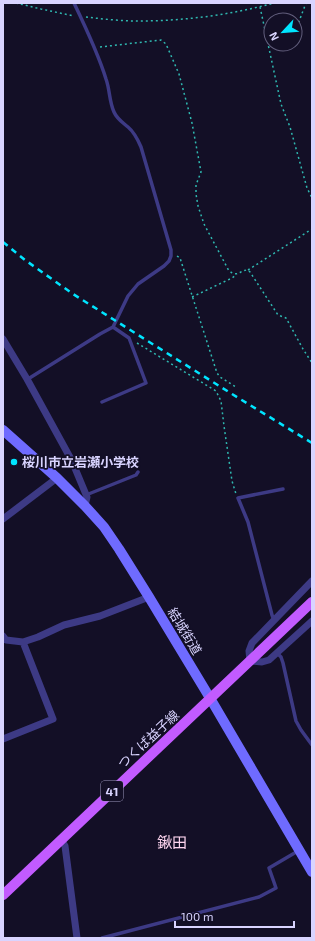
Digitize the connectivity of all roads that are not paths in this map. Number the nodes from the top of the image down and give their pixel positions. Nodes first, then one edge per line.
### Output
1 (74, 3) edge
2 (113, 327) junction
3 (3, 339) edge
4 (27, 379) junction
5 (102, 402) dead end
6 (3, 430) edge
7 (138, 472) dead end
8 (57, 478) junction
9 (283, 488) dead end
10 (86, 495) junction
11 (85, 506) junction
12 (3, 519) edge
13 (312, 581) edge
14 (149, 597) junction
15 (312, 602) edge
16 (274, 620) junction
17 (312, 621) edge
18 (3, 636) edge
19 (23, 642) junction
20 (277, 653) junction
21 (250, 661) junction
22 (210, 698) junction
23 (3, 739) edge
24 (312, 745) edge
25 (61, 839) junction
26 (299, 850) junction
27 (312, 872) edge
28 (3, 895) edge
29 (77, 938) edge
30 (102, 938) edge

1 - 2 lane
2 - 4 lane
2 - 5 lane
3 - 4 street
4 - 10 street
6 - 8 street, 結城街道
7 - 10 lane
8 - 11 street, 結城街道
8 - 12 street
9 - 16 lane
10 - 11 street
11 - 14 street, 結城街道
13 - 16 street
14 - 19 street
14 - 22 street, 結城街道
15 - 21 main road, つくば益子線 / 41
16 - 21 street
17 - 20 street
18 - 19 street
19 - 23 street
20 - 21 street
20 - 24 lane
21 - 22 main road, つくば益子線 / 41
22 - 25 main road, つくば益子線 / 41
22 - 26 street, 結城街道
25 - 28 main road, つくば益子線 / 41
25 - 29 street
26 - 27 street, 結城街道
26 - 30 lane

